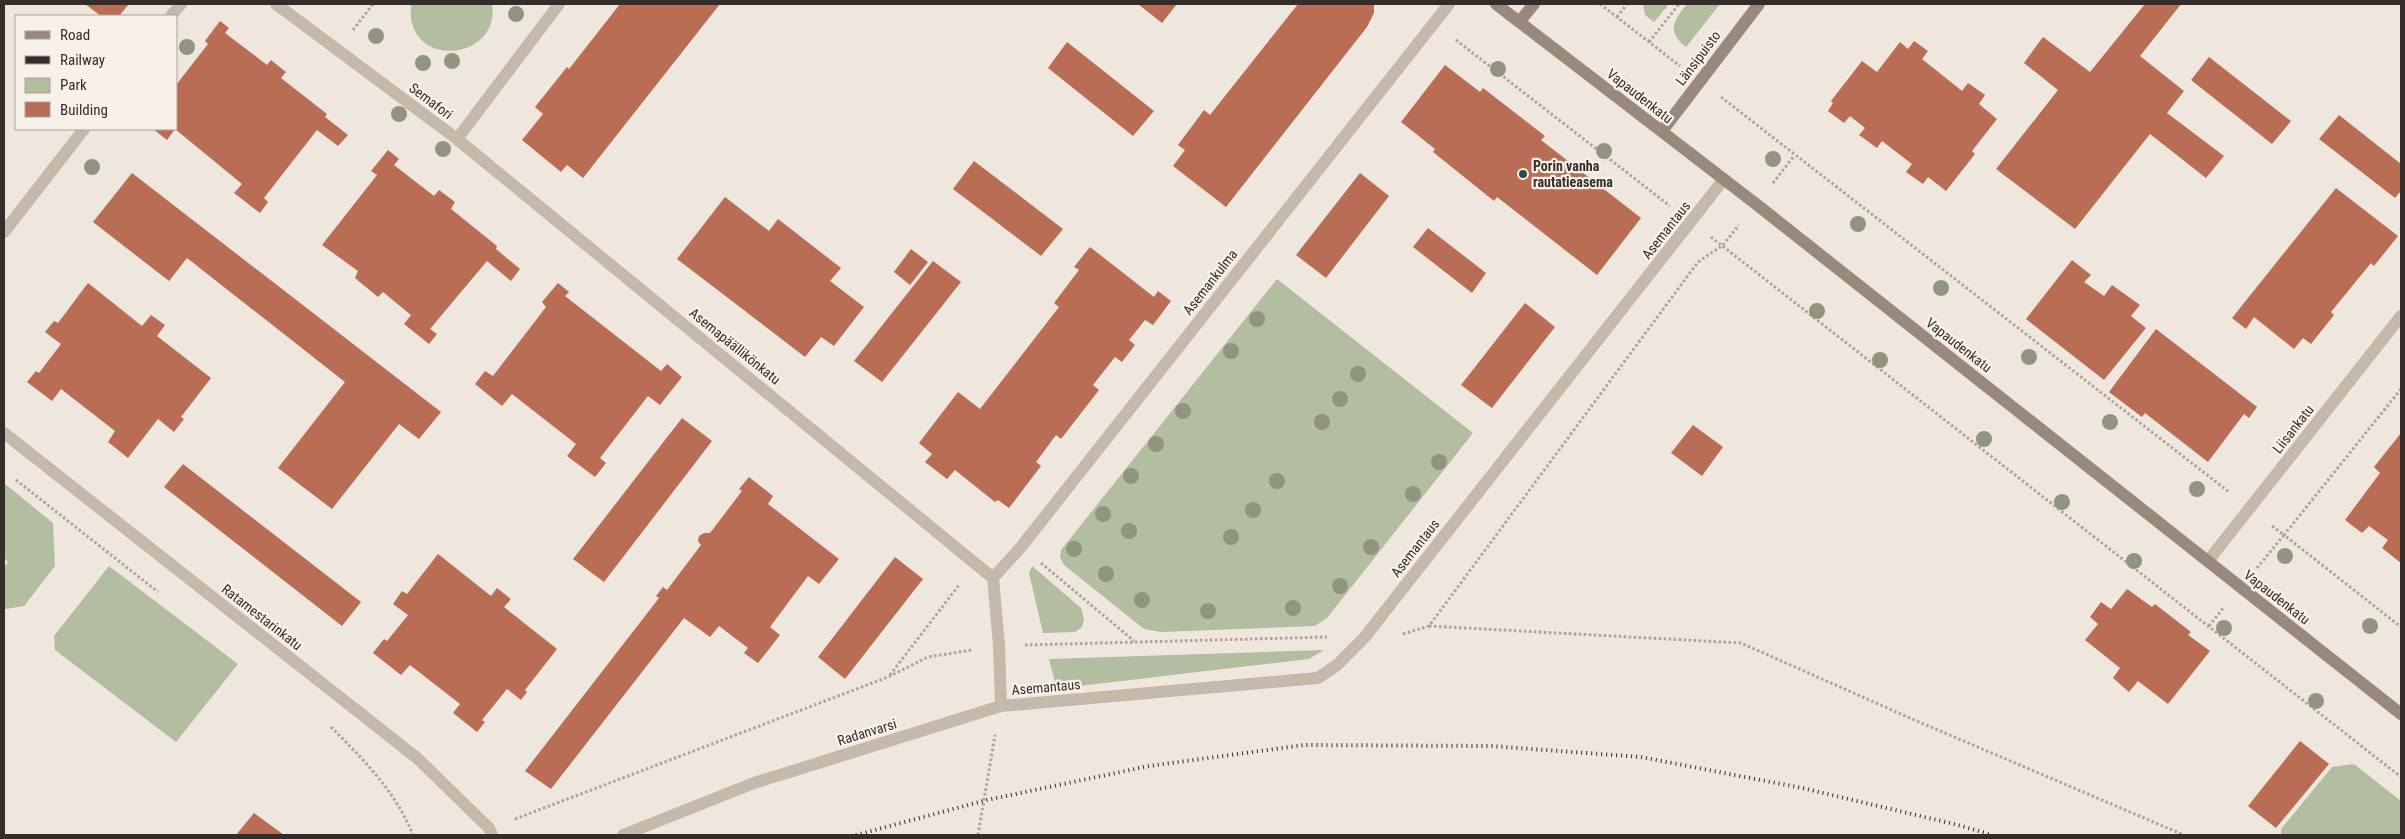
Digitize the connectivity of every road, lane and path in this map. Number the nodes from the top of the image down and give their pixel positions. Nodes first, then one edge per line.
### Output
1 (181, 4) edge
2 (276, 4) edge
3 (559, 4) edge
4 (1449, 4) edge
5 (1496, 4) edge
6 (1534, 4) edge
7 (1600, 4) edge
8 (1627, 4) edge
9 (1679, 4) edge
10 (1759, 4) edge
11 (172, 15) edge
12 (1617, 17) junction
13 (1520, 22) junction
14 (1649, 42) junction
15 (1465, 47) dead end
16 (1700, 80) junction
17 (83, 130) edge
18 (1662, 131) junction
19 (457, 139) junction
20 (1794, 156) junction
21 (1724, 179) junction
22 (1756, 204) junction
23 (1690, 224) junction
24 (4, 232) edge
25 (1723, 245) junction
26 (2401, 316) edge
27 (2401, 389) edge
28 (4, 433) edge
29 (10, 476) dead end
30 (2250, 508) junction
31 (2284, 535) junction
32 (1021, 547) junction
33 (2208, 561) junction
34 (993, 578) junction
35 (2240, 588) junction
36 (159, 593) dead end
37 (1429, 626) junction
38 (2209, 626) junction
39 (2401, 627) edge
40 (1364, 638) junction
41 (1135, 641) junction
42 (999, 645) junction
43 (1001, 706) junction
44 (2401, 714) edge
45 (325, 722) dead end
46 (2401, 777) edge
47 (491, 832) edge
48 (413, 835) edge
49 (623, 835) edge
50 (978, 835) edge
51 (2184, 835) edge

1 - 11 street
2 - 19 street, Semafori
3 - 19 street, Semafori
4 - 32 street, Asemankulma
5 - 13 street, Vapaudenkatu
6 - 13 street
7 - 12 path
8 - 12 path
9 - 14 path
10 - 16 street, Länsipuisto
12 - 14 path
13 - 18 street, Vapaudenkatu
14 - 16 path
15 - 23 path
16 - 18 street, Länsipuisto
16 - 20 path
17 - 24 street
18 - 21 street, Vapaudenkatu
19 - 34 street, Asemapäällikönkatu
20 - 22 path
20 - 30 path
21 - 22 street, Vapaudenkatu
21 - 23 street, Asemantaus
22 - 25 path
22 - 33 street, Vapaudenkatu
23 - 25 path
23 - 40 street, Asemantaus
25 - 37 path
25 - 38 path
26 - 30 street, Liisankatu
27 - 31 path
28 - 47 street, Ratamestarinkatu
29 - 36 path
30 - 31 path
30 - 33 street, Liisankatu
31 - 35 path
31 - 39 path
32 - 34 street, Asemankulma
32 - 41 path
33 - 35 street, Vapaudenkatu
34 - 42 street
35 - 38 path
35 - 44 street, Vapaudenkatu
37 - 40 path
37 - 51 path
38 - 46 path
40 - 41 path
40 - 43 street, Asemantaus
41 - 42 path
42 - 43 street
42 - 47 path
43 - 49 street, Radanvarsi
43 - 50 path
45 - 48 path

